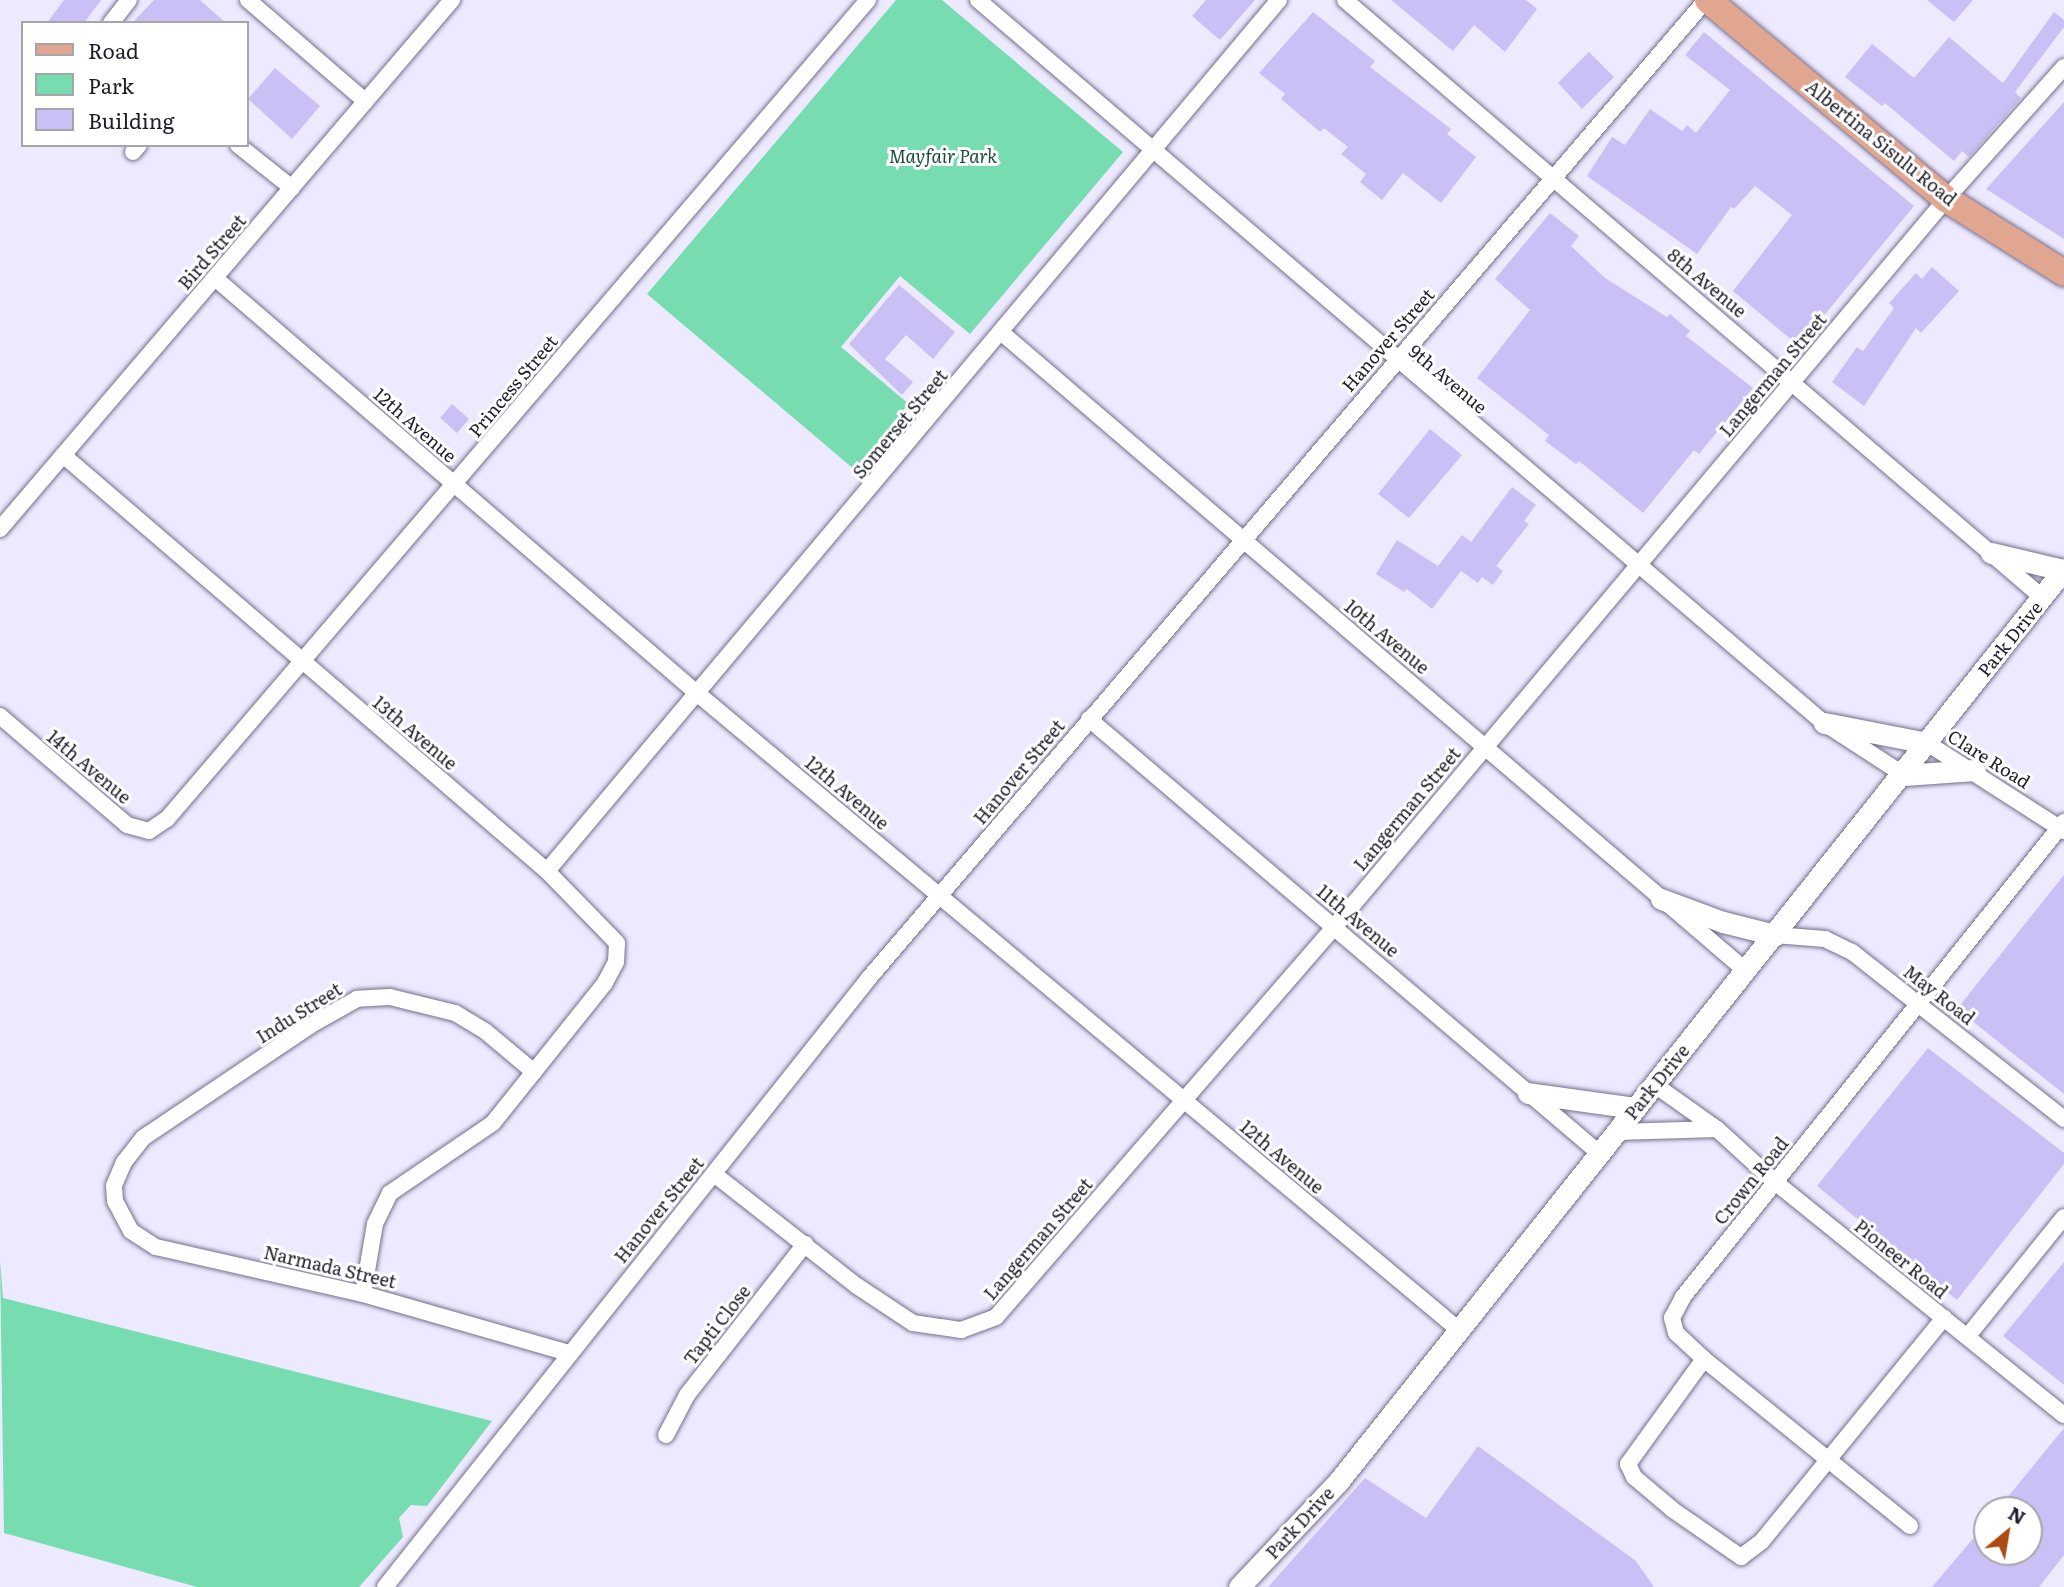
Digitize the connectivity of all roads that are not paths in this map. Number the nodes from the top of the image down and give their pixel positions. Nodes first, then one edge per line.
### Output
1 (129, 0) edge
2 (248, 0) edge
3 (452, 0) edge
4 (868, 0) edge
5 (978, 0) edge
6 (1279, 0) edge
7 (1345, 0) edge
8 (1707, 0) edge
9 (113, 21) edge
10 (2064, 67) edge
11 (366, 101) junction
12 (241, 147) edge
13 (1154, 151) junction
14 (1553, 178) junction
15 (292, 188) junction
16 (1946, 199) junction
17 (2064, 273) edge
18 (215, 278) junction
19 (1002, 333) junction
20 (1395, 360) junction
21 (1794, 381) junction
22 (63, 455) junction
23 (454, 484) junction
24 (0, 529) edge
25 (1243, 541) junction
26 (1991, 553) junction
27 (1637, 562) junction
28 (2063, 569) edge
29 (2053, 598) edge
30 (302, 663) junction
31 (698, 694) junction
32 (0, 716) edge
33 (1089, 719) junction
34 (1824, 723) junction
35 (1927, 743) junction
36 (1485, 745) junction
37 (1975, 770) junction
38 (1904, 775) junction
39 (158, 826) joint
40 (2062, 827) edge
41 (547, 871) junction
42 (940, 895) junction
43 (1661, 899) junction
44 (1335, 926) junction
45 (1775, 935) junction
46 (1746, 971) junction
47 (1918, 1003) junction
48 (534, 1072) junction
49 (1655, 1085) junction
50 (1528, 1093) junction
51 (1183, 1099) junction
52 (1635, 1108) junction
53 (2064, 1119) edge
54 (1717, 1129) junction
55 (1617, 1132) junction
56 (1600, 1153) junction
57 (714, 1174) junction
58 (1775, 1182) junction
59 (114, 1186) joint
60 (2064, 1217) edge
61 (805, 1244) junction
62 (363, 1294) junction
63 (1944, 1318) junction
64 (1460, 1331) junction
65 (1968, 1338) junction
66 (569, 1353) junction
67 (1704, 1359) junction
68 (2064, 1415) edge
69 (666, 1435) dead end
70 (1828, 1459) junction
71 (1910, 1526) dead end
72 (385, 1587) edge
73 (1238, 1587) edge

1 - 9 street
2 - 11 street
3 - 11 street, Bird Street
4 - 23 street, Princess Street
5 - 13 street, 9th Avenue
6 - 13 street, Somerset Street
7 - 14 street, 8th Avenue
8 - 14 street, Hanover Street
8 - 16 main road, Albertina Sisulu Road
10 - 16 street, Langerman Street
11 - 15 street, Bird Street
12 - 15 street
13 - 19 street, Somerset Street
13 - 20 street, 9th Avenue
14 - 20 street, Hanover Street
14 - 21 street, 8th Avenue
15 - 18 street, Bird Street
16 - 17 main road, Albertina Sisulu Road
16 - 21 street, Langerman Street
18 - 22 street, Bird Street
18 - 23 street, 12th Avenue
19 - 25 street, 10th Avenue
19 - 31 street, Somerset Street
20 - 25 street, Hanover Street
20 - 27 street, 9th Avenue
21 - 26 street, 8th Avenue
21 - 27 street, Langerman Street
22 - 24 street, Bird Street
22 - 30 street, 13th Avenue
23 - 30 street, Princess Street
23 - 31 street, 12th Avenue
25 - 33 street, Hanover Street
25 - 36 street, 10th Avenue
26 - 28 street
26 - 29 street, 8th Avenue
27 - 34 street, 9th Avenue
27 - 36 street, Langerman Street
28 - 29 street, Park Drive
29 - 35 street, Park Drive
30 - 39 street, Princess Street
30 - 41 street, 13th Avenue
31 - 41 street, Somerset Street
31 - 42 street, 12th Avenue
32 - 39 street, 14th Avenue
33 - 42 street, Hanover Street
33 - 44 street, 11th Avenue
34 - 35 street
34 - 38 street, 9th Avenue
35 - 37 street, Clare Road
35 - 38 street, Park Drive
36 - 43 street, 10th Avenue
36 - 44 street, Langerman Street
37 - 38 street
37 - 40 street, Clare Road
38 - 45 street, Park Drive
40 - 47 street, Crown Road
41 - 48 street, 13th Avenue
42 - 51 street, 12th Avenue
42 - 57 street, Hanover Street
43 - 45 street
43 - 46 street, 10th Avenue
44 - 50 street, 11th Avenue
44 - 51 street, Langerman Street
45 - 46 street, Park Drive
45 - 47 street, May Road
46 - 49 street, Park Drive
47 - 53 street, May Road
47 - 58 street, Crown Road
48 - 59 street, Indu Street
48 - 62 street, 13th Avenue
49 - 52 street, Park Drive
49 - 54 street, Pioneer Road
50 - 52 street
50 - 56 street, 11th Avenue
51 - 61 street, Langerman Street
51 - 64 street, 12th Avenue
52 - 55 street, Park Drive
54 - 55 street
54 - 58 street, Pioneer Road
55 - 56 street, Park Drive
56 - 64 street, Park Drive
57 - 61 street, Langerman Street
57 - 66 street, Hanover Street
58 - 63 street, Pioneer Road
58 - 67 street, Crown Road
59 - 62 street, Narmada Street
60 - 65 street
61 - 69 street, Tapti Close
62 - 66 street, Narmada Street
63 - 65 street, Pioneer Road
63 - 70 street
64 - 73 street, Park Drive
65 - 68 street, Pioneer Road
66 - 72 street, Hanover Street
67 - 70 street, Crown Road
67 - 70 street
70 - 71 street, Crown Road

